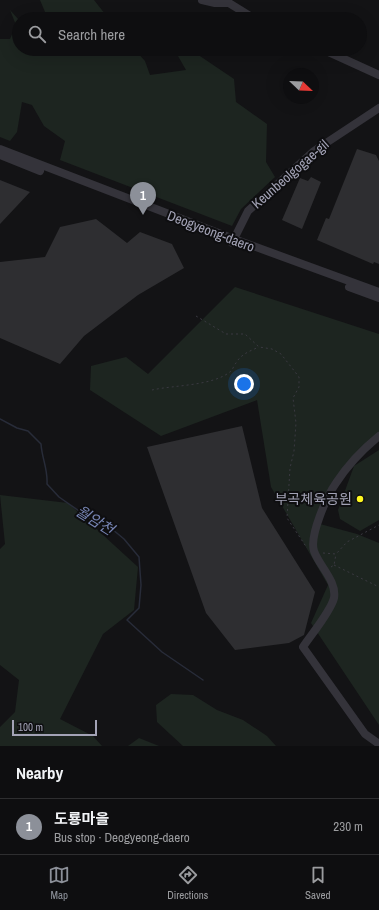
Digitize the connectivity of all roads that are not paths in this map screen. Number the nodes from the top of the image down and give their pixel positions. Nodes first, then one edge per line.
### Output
1 (202, 0) edge
2 (244, 12) edge
3 (337, 56) edge
4 (379, 76) edge
5 (379, 108) edge
6 (0, 149) edge
7 (0, 155) edge
8 (233, 242) junction
9 (379, 292) edge
10 (379, 298) edge
11 (379, 436) edge
12 (379, 744) edge

1 - 2 street
3 - 4 street
5 - 8 street, Keunbeolgogae-gil
6 - 8 street, Deogyeong-daero
7 - 8 street, Deogyeong-daero
8 - 9 street, Deogyeong-daero
8 - 10 street, Deogyeong-daero
11 - 12 street

